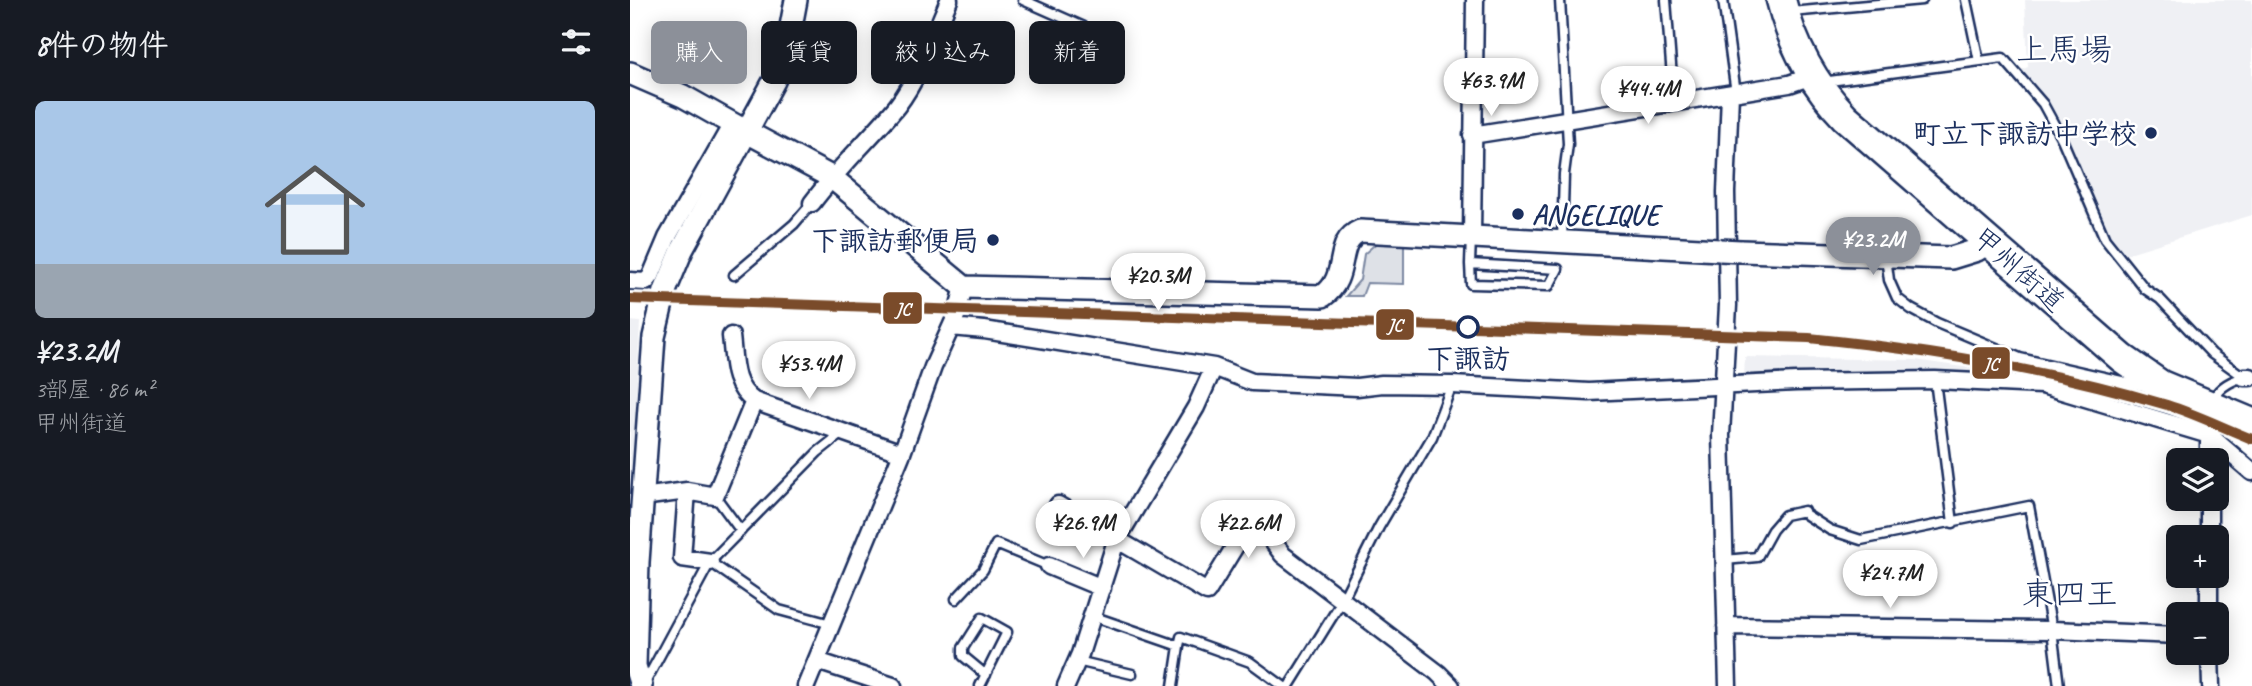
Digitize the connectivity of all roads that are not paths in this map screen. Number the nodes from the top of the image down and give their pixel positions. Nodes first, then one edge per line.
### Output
1 (796, 0) edge
2 (949, 0) edge
3 (1023, 0) edge
4 (1475, 0) edge
5 (1560, 0) edge
6 (1666, 0) edge
7 (1723, 0) edge
8 (1922, 0) edge
9 (1966, 0) edge
10 (1783, 6) edge
11 (1070, 21) edge
12 (1979, 61) junction
13 (630, 73) edge
14 (1814, 80) junction
15 (1733, 94) junction
16 (1674, 103) junction
17 (1567, 119) junction
18 (739, 128) junction
19 (1472, 135) junction
20 (831, 177) junction
21 (812, 203) joint
22 (1472, 236) junction
23 (1562, 241) junction
24 (1989, 242) junction
25 (1886, 257) junction
26 (1471, 264) junction
27 (734, 275) dead end
28 (630, 281) edge
29 (964, 287) junction
30 (951, 327) junction
31 (731, 337) dead end
32 (1214, 367) junction
33 (2248, 375) edge
34 (1935, 380) junction
35 (1452, 385) junction
36 (1724, 385) junction
37 (2161, 385) junction
38 (754, 401) junction
39 (2210, 421) junction
40 (2252, 423) edge
41 (842, 433) junction
42 (2209, 448) edge
43 (902, 453) junction
44 (2252, 472) edge
45 (687, 491) junction
46 (715, 496) junction
47 (642, 497) junction
48 (1058, 505) dead end
49 (1952, 523) junction
50 (741, 531) junction
51 (1116, 541) junction
52 (1725, 560) junction
53 (634, 561) edge
54 (710, 562) junction
55 (1049, 566) joint
56 (1102, 588) junction
57 (956, 598) dead end
58 (1342, 601) junction
59 (1092, 616) junction
60 (831, 624) junction
61 (1726, 626) junction
62 (2052, 630) junction
63 (2166, 634) edge
64 (1179, 646) junction
65 (817, 661) junction
66 (1077, 661) junction
67 (2210, 665) edge
68 (1132, 674) dead end
69 (986, 675) junction
70 (642, 686) edge
71 (806, 686) edge
72 (893, 686) edge
73 (980, 686) edge
74 (1066, 686) edge
75 (1173, 686) edge
76 (1283, 686) edge
77 (1289, 686) edge
78 (1451, 686) edge
79 (1728, 686) edge
80 (2059, 686) edge
81 (2211, 686) edge

1 - 18 street
2 - 20 street
3 - 11 lane
4 - 19 street
5 - 17 lane
6 - 16 lane
7 - 15 lane
8 - 10 lane
9 - 12 lane
10 - 14 highway, 甲州街道
12 - 14 lane
12 - 33 lane
13 - 18 street
14 - 15 street
14 - 24 highway, 甲州街道
15 - 16 street
15 - 36 street
16 - 17 street
17 - 19 street
17 - 23 lane
18 - 20 street
18 - 28 street
18 - 47 street
19 - 22 street
20 - 21 street
20 - 29 street
21 - 27 lane
22 - 23 street
22 - 26 lane
22 - 29 street
23 - 25 street
24 - 25 street
24 - 37 highway, 甲州街道
25 - 37 lane
26 - 26 lane
29 - 30 street
30 - 32 street
30 - 43 street
31 - 38 street
32 - 35 street
32 - 51 street
33 - 39 lane
34 - 36 street
34 - 39 street
34 - 49 lane
35 - 36 street
35 - 58 lane
36 - 52 street
37 - 39 highway, 甲州街道
38 - 41 street
38 - 46 street
39 - 40 highway, 甲州街道
39 - 42 street
39 - 44 street
41 - 43 street
41 - 50 lane
43 - 60 street
45 - 46 street
45 - 47 street
45 - 54 street
46 - 50 lane
47 - 53 street
48 - 51 street
49 - 52 lane
49 - 62 lane
50 - 54 lane
51 - 56 street
51 - 58 street
52 - 61 street
53 - 70 street
54 - 60 lane
54 - 70 lane
55 - 56 street
55 - 57 lane
56 - 59 street
58 - 77 lane
58 - 78 street
59 - 64 lane
59 - 66 street
60 - 65 street
61 - 62 street
61 - 79 street
62 - 63 street
62 - 80 lane
64 - 75 lane
64 - 76 lane
65 - 71 street
65 - 72 street
66 - 68 lane
66 - 74 street
67 - 81 street
69 - 69 lane
69 - 73 lane

